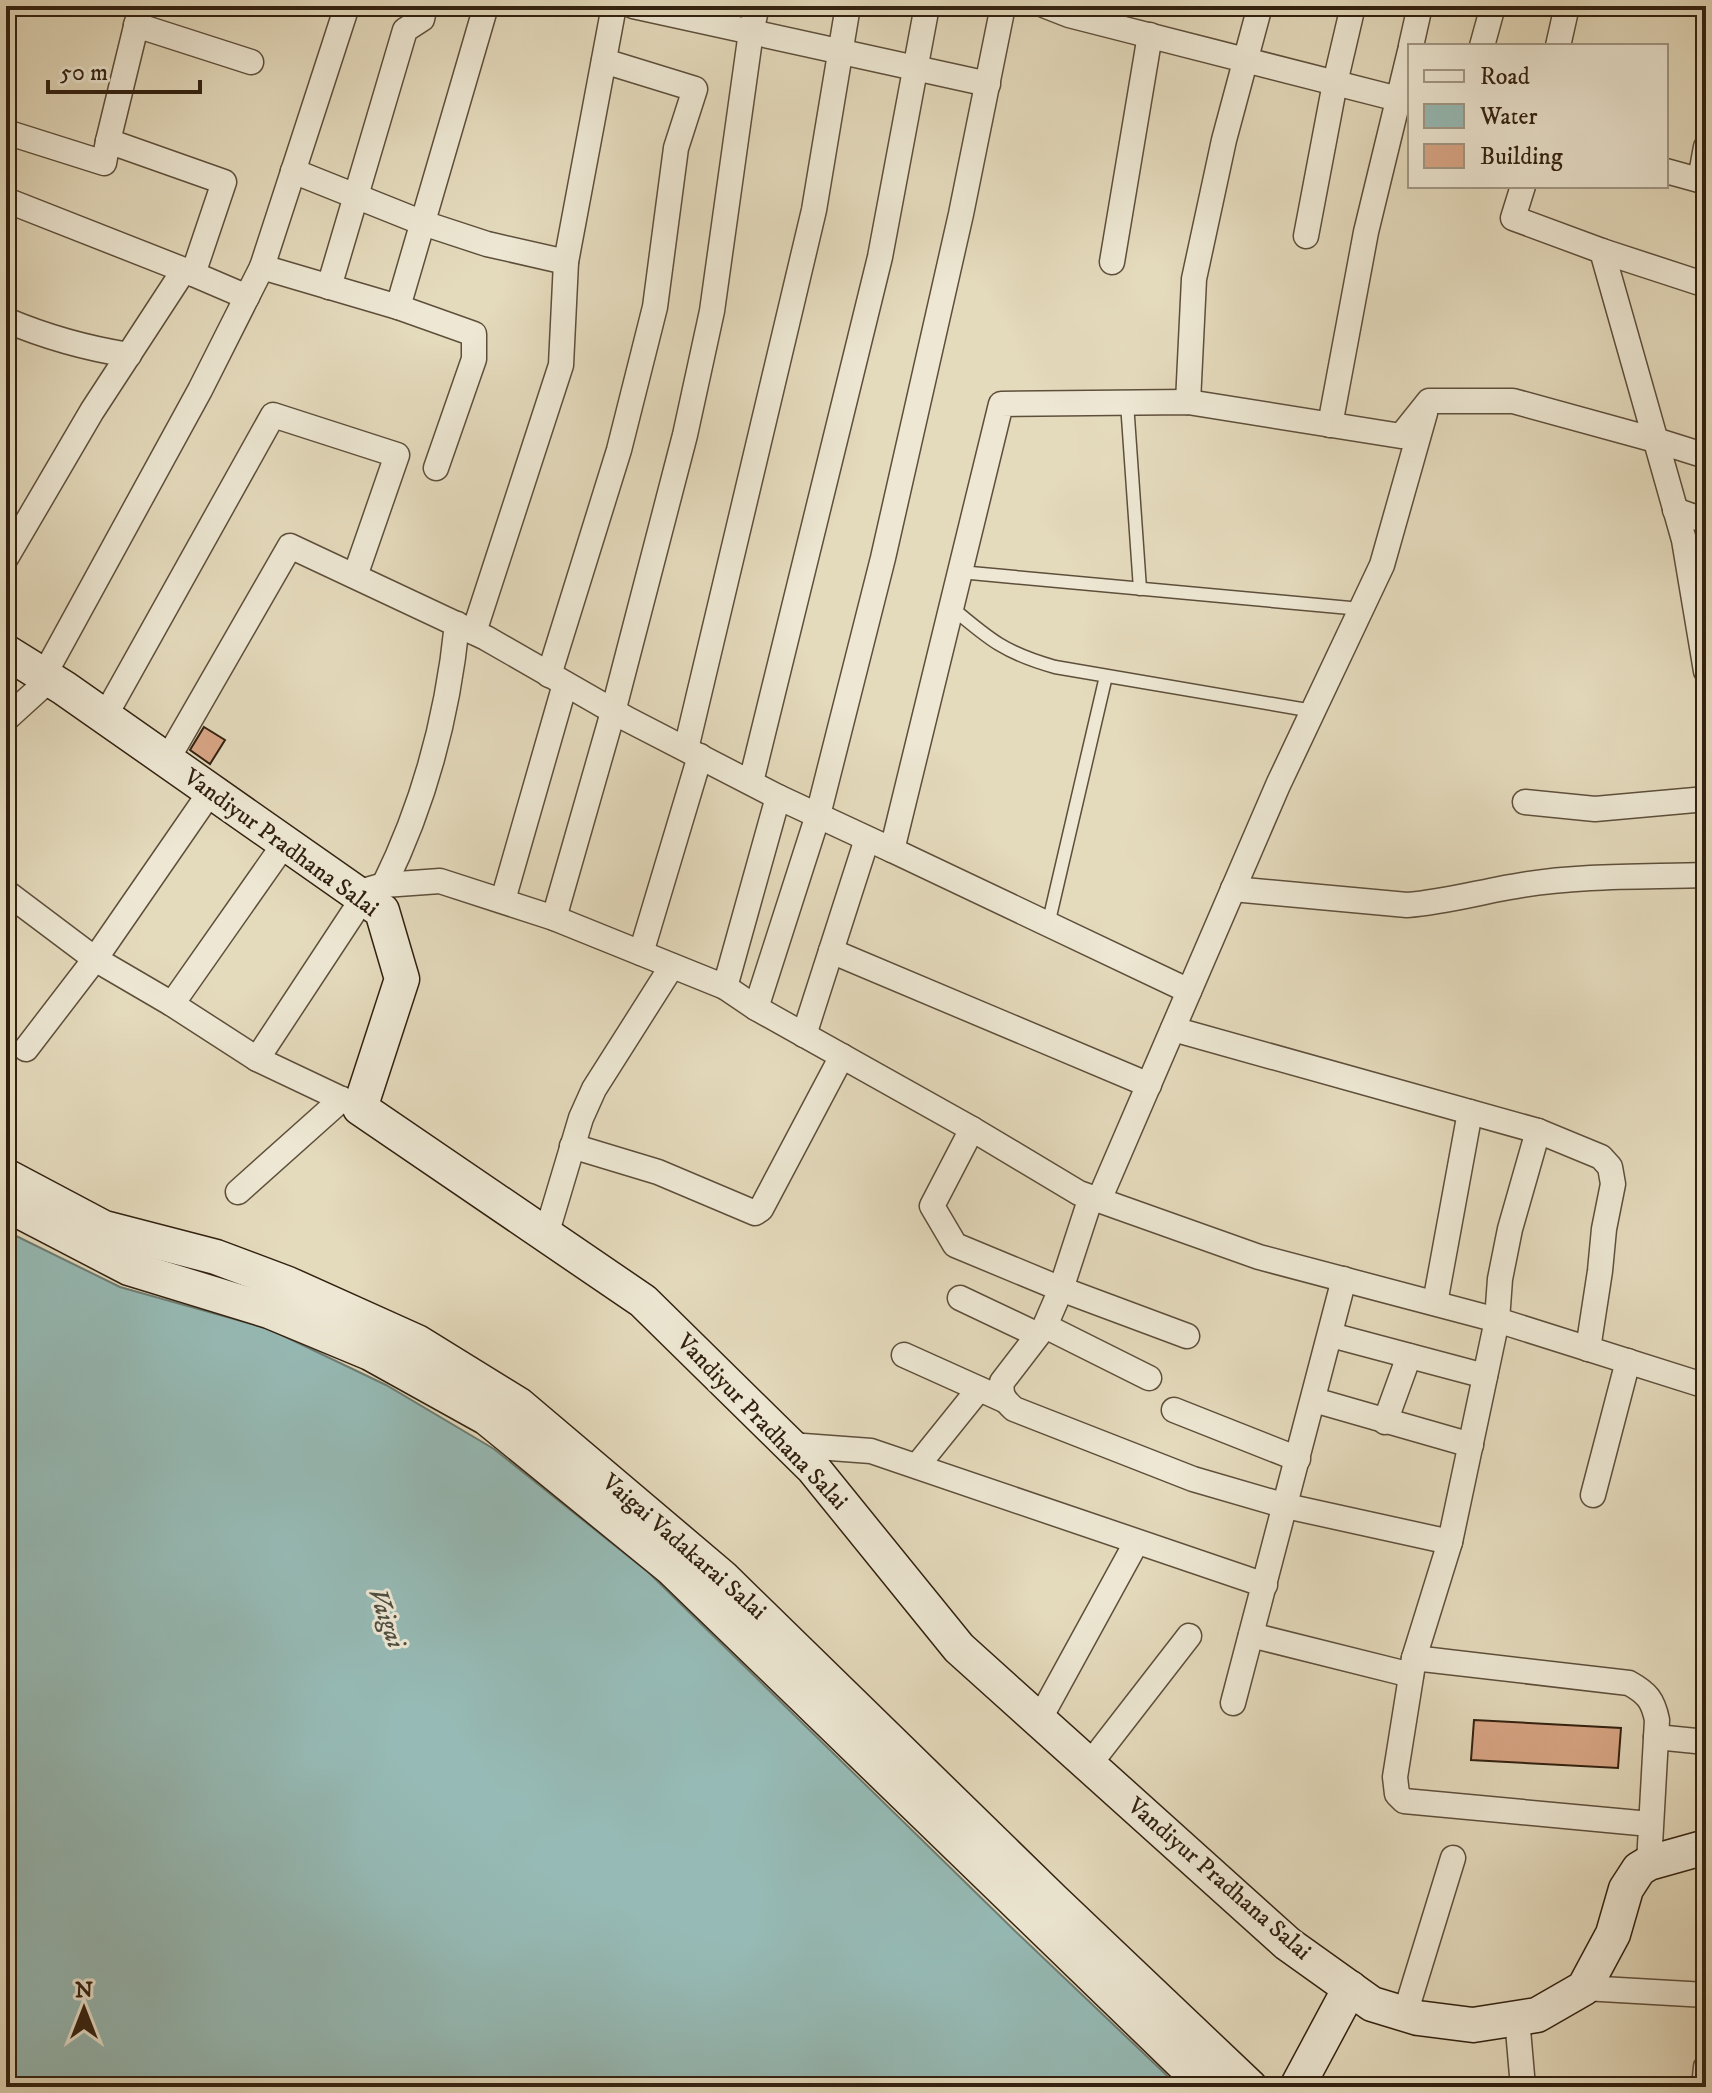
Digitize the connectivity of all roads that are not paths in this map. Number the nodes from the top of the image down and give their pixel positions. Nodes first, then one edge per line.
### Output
1 (347, 6) edge
2 (425, 6) edge
3 (486, 6) edge
4 (614, 6) edge
5 (633, 6) edge
6 (757, 6) edge
7 (848, 6) edge
8 (927, 6) edge
9 (1003, 6) edge
10 (1046, 6) edge
11 (1260, 6) edge
12 (1353, 6) edge
13 (1420, 6) edge
14 (1493, 6) edge
15 (1567, 6) edge
16 (1070, 10) edge
17 (138, 15) edge
18 (751, 32) junction
19 (1150, 35) junction
20 (1411, 44) edge
21 (1483, 44) edge
22 (1558, 44) edge
23 (840, 51) junction
24 (1247, 60) junction
25 (604, 61) junction
26 (251, 62) dead end
27 (914, 67) junction
28 (1408, 69) edge
29 (1335, 83) junction
30 (988, 84) junction
31 (1405, 101) edge
32 (6, 132) edge
33 (108, 141) junction
34 (1706, 147) edge
35 (293, 171) junction
36 (1668, 172) edge
37 (1703, 181) edge
38 (1522, 188) edge
39 (356, 196) junction
40 (6, 200) edge
41 (423, 223) junction
42 (1306, 236) dead end
43 (1602, 251) junction
44 (566, 262) junction
45 (1112, 262) dead end
46 (262, 267) junction
47 (188, 272) junction
48 (1706, 285) edge
49 (329, 287) junction
50 (247, 297) junction
51 (398, 307) junction
52 (6, 320) edge
53 (129, 355) junction
54 (1429, 401) junction
55 (1188, 402) junction
56 (1127, 403) junction
57 (1330, 425) junction
58 (1655, 440) junction
59 (1706, 456) edge
60 (436, 468) dead end
61 (1675, 510) junction
62 (1706, 521) edge
63 (6, 558) edge
64 (960, 572) junction
65 (355, 576) junction
66 (1140, 589) junction
67 (951, 607) junction
68 (1361, 609) junction
69 (466, 628) junction
70 (6, 652) edge
71 (1706, 671) edge
72 (1106, 676) junction
73 (47, 677) junction
74 (557, 679) junction
75 (1313, 711) junction
76 (613, 712) junction
77 (105, 716) junction
78 (6, 719) edge
79 (693, 752) junction
80 (167, 760) junction
81 (751, 782) junction
82 (211, 791) junction
83 (778, 797) junction
84 (1706, 799) edge
85 (1525, 802) dead end
86 (818, 815) junction
87 (867, 839) junction
88 (285, 843) junction
89 (892, 850) junction
90 (1706, 875) edge
91 (1233, 889) junction
92 (6, 892) edge
93 (368, 892) junction
94 (503, 900) junction
95 (554, 918) junction
96 (1048, 925) junction
97 (831, 951) junction
98 (641, 953) junction
99 (95, 959) junction
100 (672, 966) junction
101 (725, 987) junction
102 (1189, 991) junction
103 (172, 1004) junction
104 (756, 1008) junction
105 (1173, 1029) junction
106 (804, 1035) junction
107 (26, 1049) dead end
108 (842, 1056) junction
109 (257, 1059) junction
110 (1149, 1085) junction
111 (351, 1104) junction
112 (1470, 1112) junction
113 (972, 1129) junction
114 (1538, 1131) junction
115 (572, 1146) junction
116 (6, 1176) edge
117 (238, 1192) dead end
118 (1095, 1199) junction
119 (6, 1204) edge
120 (546, 1235) junction
121 (1344, 1279) junction
122 (1061, 1289) junction
123 (960, 1298) dead end
124 (1435, 1303) junction
125 (1497, 1320) junction
126 (1041, 1330) junction
127 (1331, 1335) junction
128 (1187, 1336) dead end
129 (1588, 1349) junction
130 (904, 1355) dead end
131 (1409, 1356) junction
132 (1628, 1361) junction
133 (1485, 1376) junction
134 (1149, 1378) dead end
135 (1706, 1386) edge
136 (979, 1389) junction
137 (1004, 1400) junction
138 (1314, 1400) junction
139 (1174, 1410) dead end
140 (1385, 1422) junction
141 (790, 1445) junction
142 (1471, 1445) junction
143 (1298, 1459) junction
144 (917, 1466) junction
145 (1593, 1495) dead end
146 (1286, 1506) junction
147 (1450, 1542) junction
148 (1136, 1543) junction
149 (1265, 1585) junction
150 (1251, 1635) junction
151 (1189, 1636) dead end
152 (1412, 1667) junction
153 (1233, 1703) dead end
154 (1039, 1720) junction
155 (1656, 1737) junction
156 (1706, 1742) edge
157 (1089, 1765) junction
158 (1650, 1824) junction
159 (1706, 1847) edge
160 (1453, 1858) dead end
161 (1649, 1863) junction
162 (1350, 1988) junction
163 (1584, 1988) junction
164 (1706, 1995) edge
165 (1405, 2014) junction
166 (1517, 2018) junction
167 (1706, 2067) edge
168 (1207, 2087) edge
169 (1250, 2087) edge
170 (1297, 2087) edge
171 (1523, 2087) edge
172 (1704, 2087) edge

1 - 35 street
2 - 39 street
3 - 41 street
4 - 25 street
5 - 18 street
6 - 18 street
7 - 23 street
8 - 27 street
9 - 30 street
10 - 16 street
11 - 24 street
12 - 29 street
13 - 20 street
14 - 21 street
15 - 22 street
16 - 19 street
17 - 26 street
17 - 33 street
18 - 23 street
18 - 76 street
19 - 24 street
19 - 45 street
23 - 27 street
23 - 79 street
24 - 29 street
24 - 55 street
25 - 44 street
25 - 74 street
27 - 30 street
27 - 81 street
28 - 31 street
29 - 31 street
29 - 42 street
30 - 86 street
31 - 57 street
32 - 33 street
33 - 47 street
34 - 37 street
35 - 39 street
35 - 46 street
36 - 37 street
38 - 43 street
39 - 41 street
39 - 49 street
40 - 47 street
41 - 44 street
41 - 51 street
43 - 48 street
43 - 58 street
44 - 69 street
46 - 49 street
46 - 50 street
47 - 50 street
47 - 53 street
49 - 51 street
50 - 73 street
51 - 60 street
52 - 53 street
53 - 63 street
54 - 57 street
54 - 58 street
54 - 68 street
55 - 56 street
55 - 57 street
56 - 64 street
56 - 66 lane
58 - 59 street
58 - 61 street
61 - 62 street
61 - 71 street
64 - 66 lane
64 - 67 street
65 - 69 street
65 - 77 street
65 - 80 street
66 - 68 lane
67 - 72 lane
67 - 89 street
68 - 75 street
69 - 74 street
69 - 93 street
70 - 73 street, Vandiyur Pradhana Salai
72 - 75 lane
72 - 96 lane
73 - 77 street, Vandiyur Pradhana Salai
73 - 78 street
74 - 76 street
74 - 94 street
75 - 91 street
76 - 79 street
76 - 95 street
77 - 80 street, Vandiyur Pradhana Salai
79 - 81 street
79 - 98 street
80 - 82 street, Vandiyur Pradhana Salai
81 - 83 street
82 - 88 street, Vandiyur Pradhana Salai
82 - 99 street
83 - 86 street
83 - 101 street
84 - 85 street
86 - 87 street
86 - 104 street
87 - 89 street
87 - 97 street
88 - 93 street, Vandiyur Pradhana Salai
88 - 103 street
89 - 96 street
90 - 91 street
91 - 102 street
92 - 99 street
93 - 94 street
93 - 109 street
93 - 111 street, Vandiyur Pradhana Salai
94 - 95 street
95 - 98 street
96 - 102 street
97 - 106 street
97 - 110 street
98 - 100 street
99 - 103 street
99 - 107 street
100 - 101 street
100 - 115 street
101 - 104 street
102 - 105 street
103 - 109 street
104 - 106 street
105 - 110 street
105 - 112 street
106 - 108 street
108 - 113 street
108 - 115 street
109 - 111 street
110 - 118 street
111 - 117 street
111 - 120 street, Vandiyur Pradhana Salai
112 - 114 street
112 - 124 street
113 - 118 street
113 - 122 street
114 - 125 street
114 - 129 street
115 - 120 street
116 - 169 street, Vaigai Vadakarai Salai
118 - 121 street
118 - 122 street
119 - 168 street, Vaigai Vadakarai Salai
120 - 141 street, Vandiyur Pradhana Salai
121 - 124 street
121 - 127 street
122 - 126 street
122 - 128 street
123 - 126 street
124 - 125 street
125 - 129 street
125 - 133 street
126 - 134 street
126 - 137 street
127 - 131 street
127 - 138 street
129 - 132 street
130 - 136 street
131 - 133 street
131 - 140 street
132 - 135 street
132 - 145 street
133 - 142 street
136 - 137 street
136 - 144 street
137 - 146 street
138 - 140 street
138 - 143 street
139 - 143 street
140 - 142 street
141 - 144 street
141 - 154 street, Vandiyur Pradhana Salai
142 - 147 street
143 - 146 street
144 - 148 street
146 - 147 street
146 - 149 street
147 - 152 street
148 - 149 street
148 - 154 street
149 - 150 street
150 - 152 street
150 - 153 street
151 - 157 street
152 - 155 street
152 - 158 street
154 - 157 street, Vandiyur Pradhana Salai
155 - 156 street
155 - 158 street
157 - 162 street, Vandiyur Pradhana Salai
158 - 161 street
159 - 161 street
160 - 165 street
161 - 163 street
162 - 165 street, Vandiyur Pradhana Salai
162 - 170 street
163 - 164 street
163 - 166 street, Vandiyur Pradhana Salai
165 - 166 street, Vandiyur Pradhana Salai
166 - 171 street
167 - 172 street

